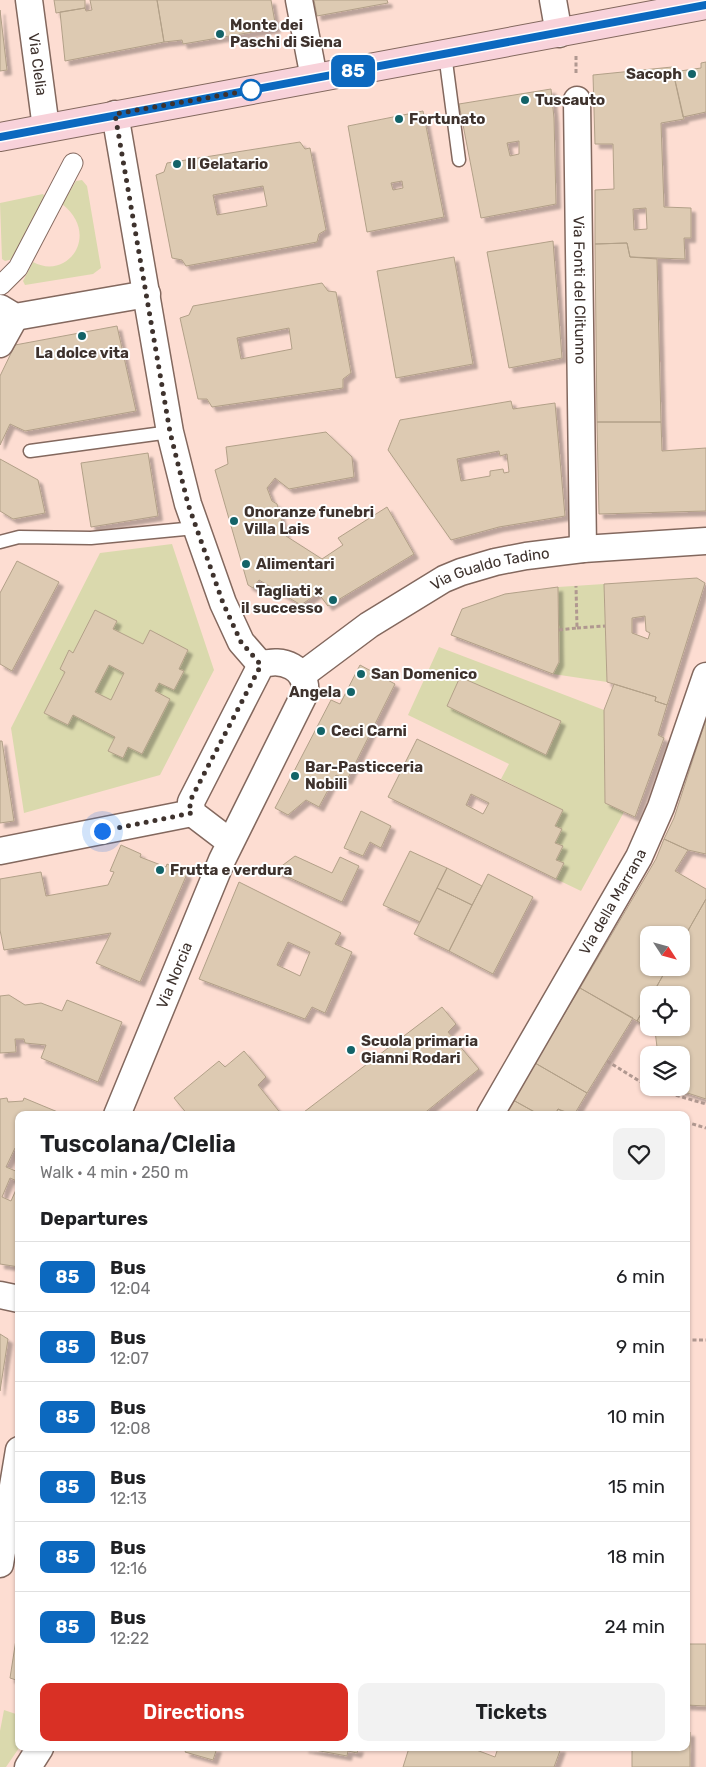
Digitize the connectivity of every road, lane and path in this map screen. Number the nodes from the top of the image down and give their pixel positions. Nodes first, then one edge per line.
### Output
1 (29, 0) edge
2 (299, 0) edge
3 (553, 0) edge
4 (706, 5) edge
5 (567, 32) junction
6 (445, 54) junction
7 (314, 78) junction
8 (577, 100) joint
9 (115, 114) junction
10 (46, 128) junction
11 (0, 137) edge
12 (459, 160) dead end
13 (73, 163) dead end
14 (147, 294) junction
15 (5, 304) edge
16 (0, 344) edge
17 (170, 432) junction
18 (30, 451) dead end
19 (196, 528) junction
20 (706, 541) edge
21 (0, 542) edge
22 (583, 549) junction
23 (576, 586) dead end
24 (605, 626) dead end
25 (577, 628) junction
26 (559, 630) dead end
27 (261, 665) junction
28 (302, 675) junction
29 (706, 676) edge
30 (192, 813) junction
31 (232, 838) junction
32 (0, 851) edge
33 (607, 1061) dead end
34 (640, 1081) edge
35 (680, 1096) edge
36 (706, 1104) edge
37 (119, 1111) edge
38 (492, 1111) edge
39 (690, 1123) edge
40 (706, 1128) edge
41 (0, 1295) edge
42 (15, 1298) edge
43 (690, 1340) edge
44 (706, 1340) edge
45 (15, 1474) edge
46 (0, 1564) edge
47 (38, 1751) edge
48 (28, 1767) edge

1 - 10 street, Via Clelia
2 - 7 street
3 - 5 street
4 - 5 main road
5 - 6 main road
5 - 8 path
6 - 7 main road
6 - 12 lane
7 - 9 main road
8 - 22 street, Via Fonti del Clitunno
9 - 10 main road
9 - 14 street
10 - 11 main road
13 - 15 street
14 - 15 street
14 - 17 street
15 - 16 street
17 - 18 lane
17 - 19 street
19 - 21 lane
19 - 27 street
20 - 22 street, Via Gualdo Tadino
22 - 28 street, Via Gualdo Tadino
23 - 25 path
24 - 25 path
25 - 26 path
27 - 28 street
27 - 30 street
28 - 31 street, Via Norcia
29 - 38 street, Via della Marrana
30 - 31 street
30 - 32 street
31 - 37 street, Via Norcia
33 - 34 path
35 - 36 path
39 - 40 path
41 - 42 street
43 - 44 path
45 - 46 street
47 - 48 street

